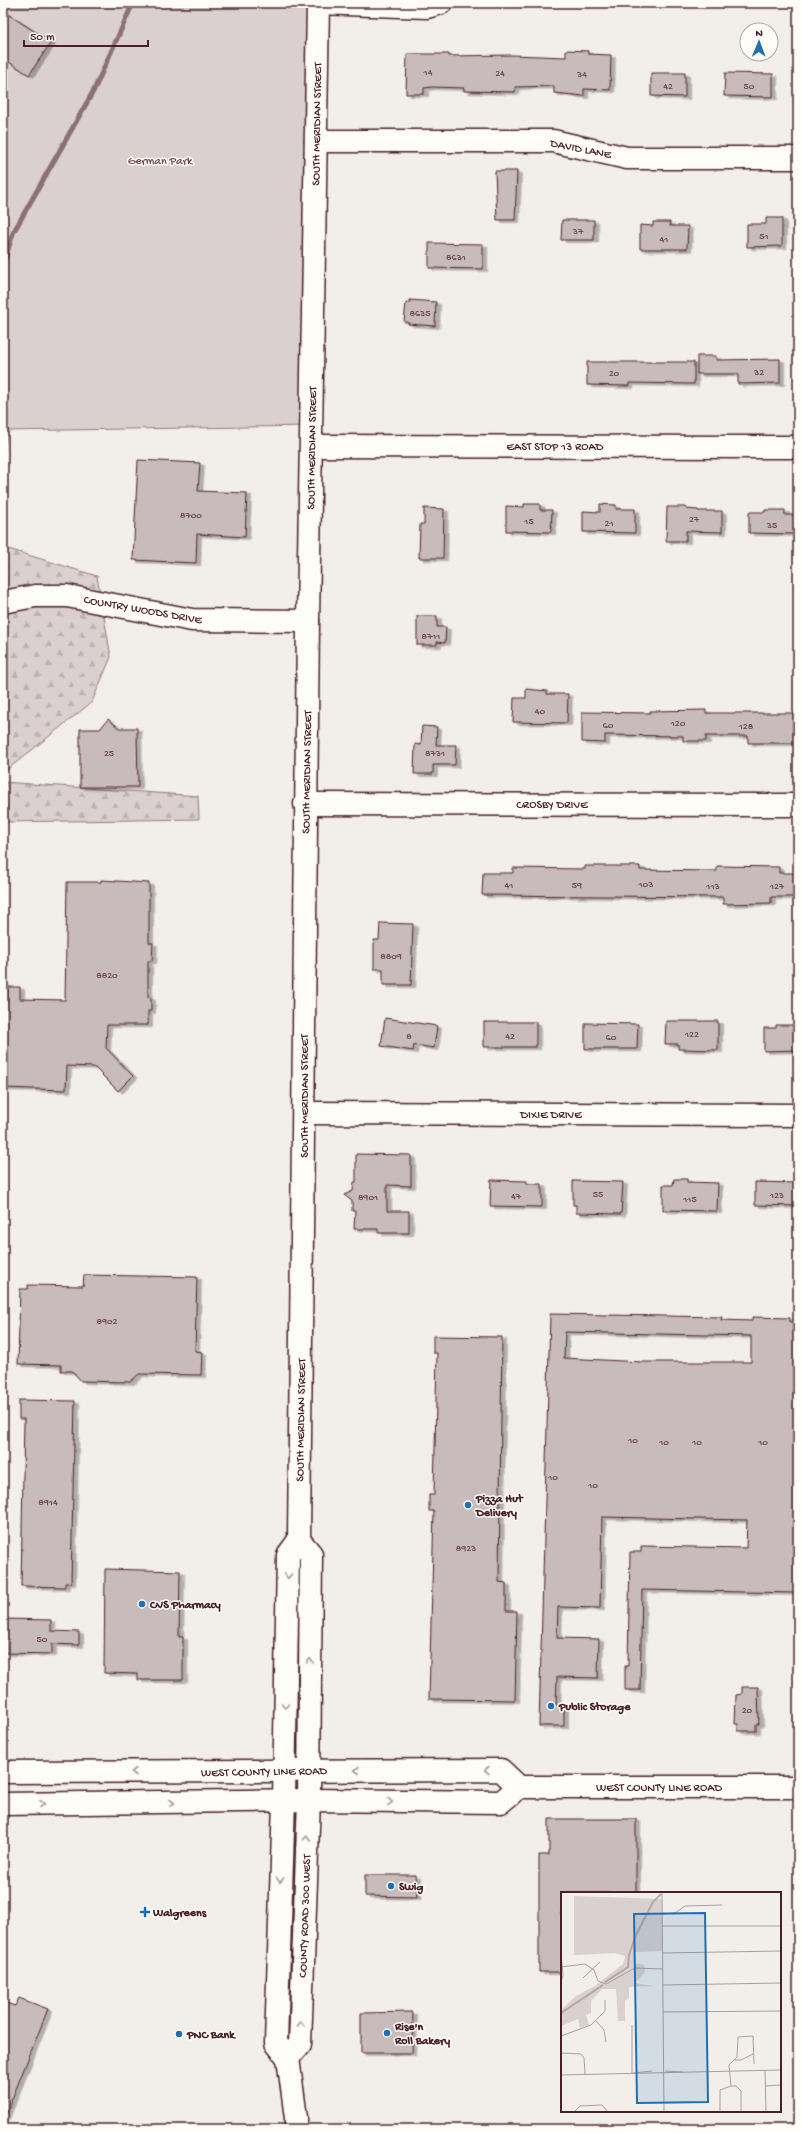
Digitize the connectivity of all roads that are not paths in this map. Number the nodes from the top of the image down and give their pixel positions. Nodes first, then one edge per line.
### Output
1 (318, 3) edge
2 (441, 3) edge
3 (316, 141) junction
4 (798, 158) edge
5 (312, 446) junction
6 (798, 447) edge
7 (3, 602) edge
8 (308, 621) junction
9 (306, 804) junction
10 (798, 805) edge
11 (304, 1113) junction
12 (798, 1115) edge
13 (299, 1540) junction
14 (310, 1770) junction
15 (285, 1771) junction
16 (3, 1772) edge
17 (519, 1786) junction
18 (798, 1787) edge
19 (309, 1800) junction
20 (284, 1801) junction
21 (3, 1804) edge
22 (288, 2058) junction
23 (296, 2129) edge

1 - 2 main road
1 - 3 main road, SOUTH MERIDIAN STREET
3 - 4 main road, DAVID LANE
3 - 5 main road, SOUTH MERIDIAN STREET
5 - 6 main road, EAST STOP 13 ROAD
5 - 8 main road, SOUTH MERIDIAN STREET
7 - 8 main road, COUNTRY WOODS DRIVE
8 - 9 main road, SOUTH MERIDIAN STREET
9 - 10 main road, CROSBY DRIVE
9 - 11 main road, SOUTH MERIDIAN STREET
11 - 12 main road, DIXIE DRIVE
11 - 13 main road, SOUTH MERIDIAN STREET
14 -> 13 main road
13 -> 15 main road
14 - 15 main road, WEST COUNTY LINE ROAD
17 -> 14 main road, WEST COUNTY LINE ROAD
14 - 19 main road, COUNTY ROAD 300 WEST
15 -> 16 main road, WEST COUNTY LINE ROAD
15 - 20 main road, COUNTY ROAD 300 WEST
17 - 18 main road, WEST COUNTY LINE ROAD
19 -> 17 main road
19 - 20 main road
22 -> 19 main road, COUNTY ROAD 300 WEST
21 -> 20 main road
20 -> 22 main road, COUNTY ROAD 300 WEST
22 - 23 main road, COUNTY ROAD 300 WEST

